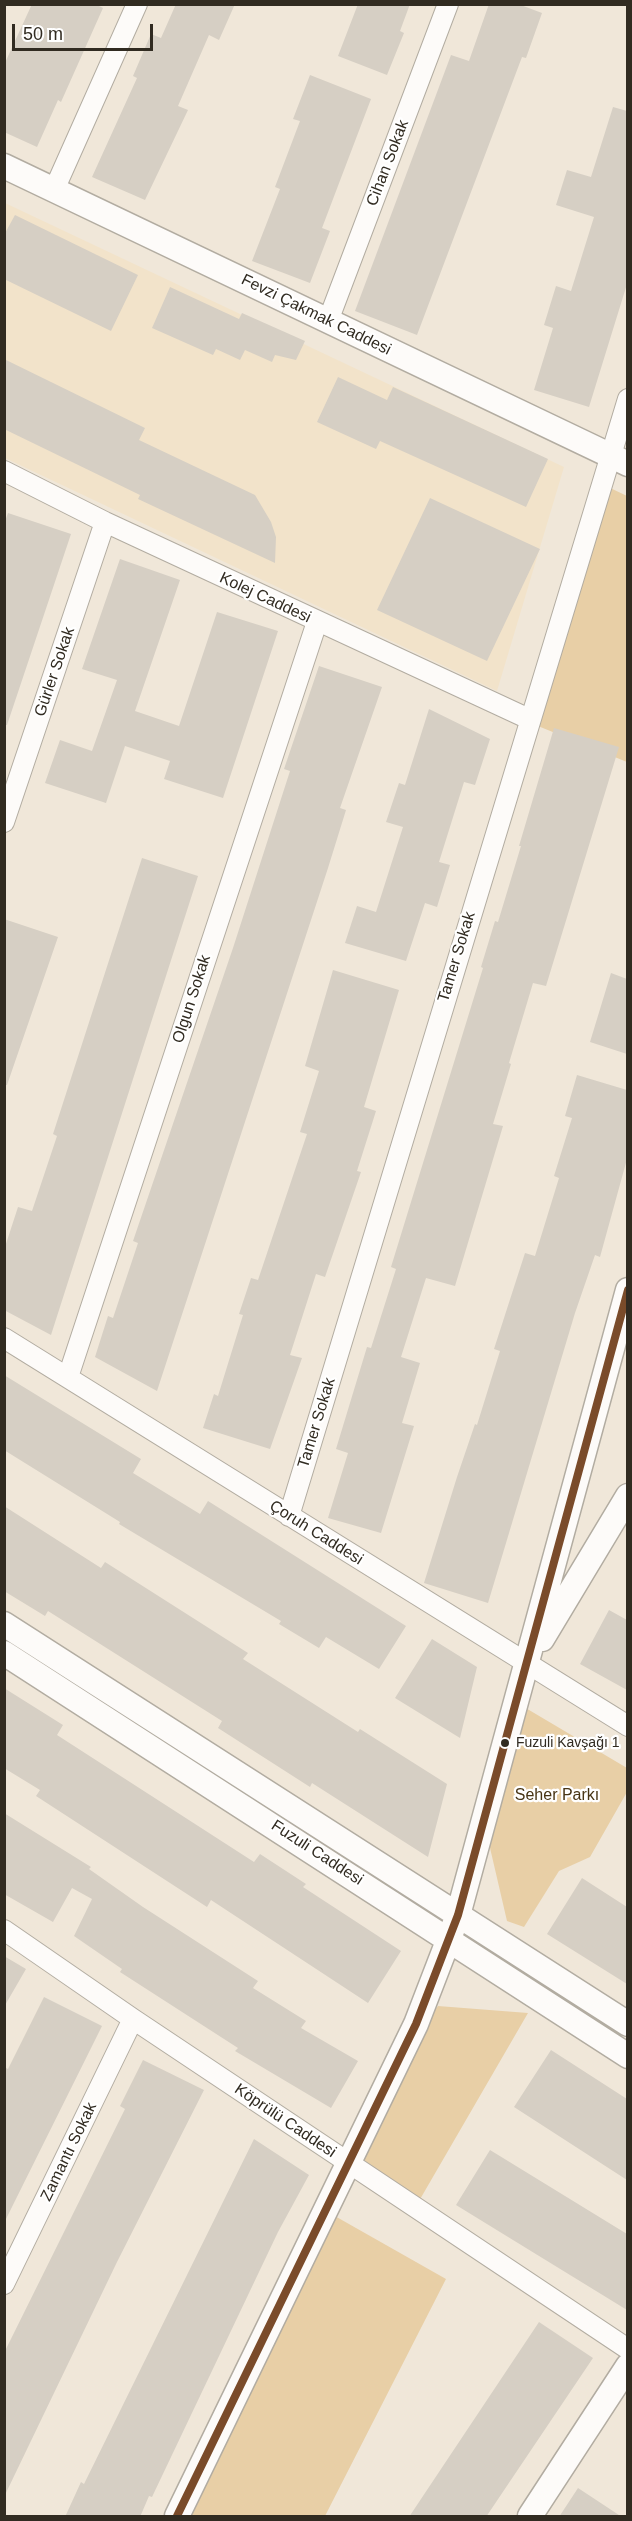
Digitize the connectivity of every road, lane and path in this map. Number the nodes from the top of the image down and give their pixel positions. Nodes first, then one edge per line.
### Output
1 (136, 4) edge
2 (448, 4) edge
3 (4, 166) edge
4 (54, 190) junction
5 (328, 321) junction
6 (627, 399) edge
7 (619, 460) edge
8 (4, 471) edge
9 (105, 522) junction
10 (317, 622) junction
11 (529, 718) junction
12 (4, 822) edge
13 (627, 1290) edge
14 (4, 1338) edge
15 (68, 1377) junction
16 (627, 1496) edge
17 (289, 1516) junction
18 (4, 1624) edge
19 (4, 1653) edge
20 (526, 1664) junction
21 (627, 1726) edge
22 (458, 1915) junction
23 (4, 1930) edge
24 (449, 1940) junction
25 (133, 2019) junction
26 (627, 2024) edge
27 (627, 2056) edge
28 (349, 2164) junction
29 (4, 2284) edge
30 (627, 2349) edge
31 (627, 2366) edge
32 (177, 2517) edge
33 (530, 2517) edge

1 - 4 street
2 - 5 street, Cihan Sokak
3 - 4 street, Fevzi Çakmak Caddesi
4 - 5 street, Fevzi Çakmak Caddesi
5 - 7 street, Fevzi Çakmak Caddesi
6 - 7 street, Tamer Sokak
7 - 11 street, Tamer Sokak
8 - 9 street, Kolej Caddesi
9 - 10 street, Kolej Caddesi
9 - 12 street, Gürler Sokak
10 - 11 street, Kolej Caddesi
10 - 15 street, Olgun Sokak
11 - 17 street, Tamer Sokak
13 - 20 street
14 - 15 street, Çoruh Caddesi
15 - 17 street, Çoruh Caddesi
16 - 20 street
17 - 20 street, Çoruh Caddesi
18 - 22 street, Fuzuli Caddesi
19 - 24 street, Fuzuli Caddesi
20 - 21 street, Çoruh Caddesi
20 - 22 street
22 - 24 street
22 - 26 street, Fuzuli Caddesi
23 - 25 street, Köprülü Caddesi
24 - 27 street, Fuzuli Caddesi
24 - 28 street
25 - 28 street, Köprülü Caddesi
25 - 29 street, Zamantı Sokak
28 - 30 street, Köprülü Caddesi
28 - 32 street
31 - 33 street

